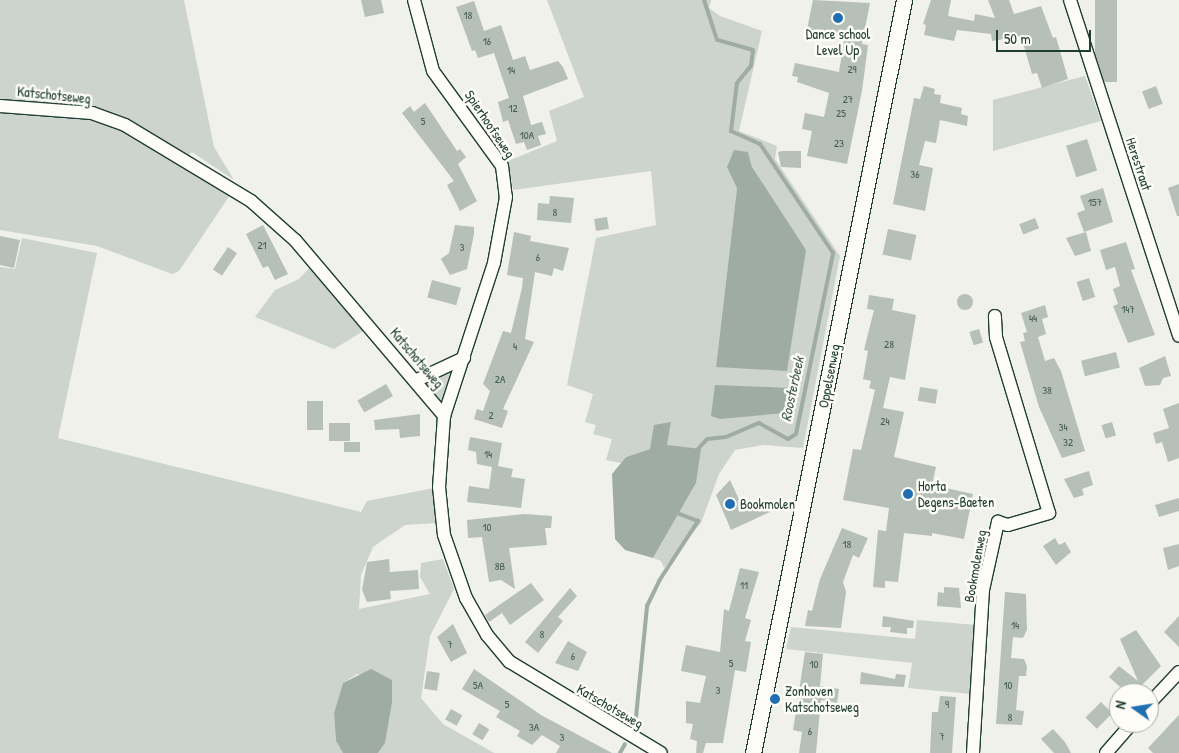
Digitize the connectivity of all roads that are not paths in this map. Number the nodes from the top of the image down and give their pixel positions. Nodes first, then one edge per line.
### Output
1 (414, 0) edge
2 (904, 0) edge
3 (1070, 0) edge
4 (0, 106) edge
5 (995, 316) dead end
6 (1179, 336) edge
7 (464, 358) junction
8 (417, 380) junction
9 (444, 416) junction
10 (1179, 672) edge
11 (1159, 693) edge
12 (1123, 733) edge
13 (660, 753) edge
14 (753, 753) edge
15 (973, 753) edge
16 (1106, 753) edge

1 - 7 street, Spierhoofseweg
2 - 14 street, Oppelsenweg
3 - 6 street, Herestraat
4 - 8 street, Katschotseweg
5 - 15 street, Bookmolenweg
7 - 8 street
7 - 9 street, Spierhoofseweg
8 - 9 street, Katschotseweg
9 - 13 street, Katschotseweg
10 - 11 street
12 - 16 street

